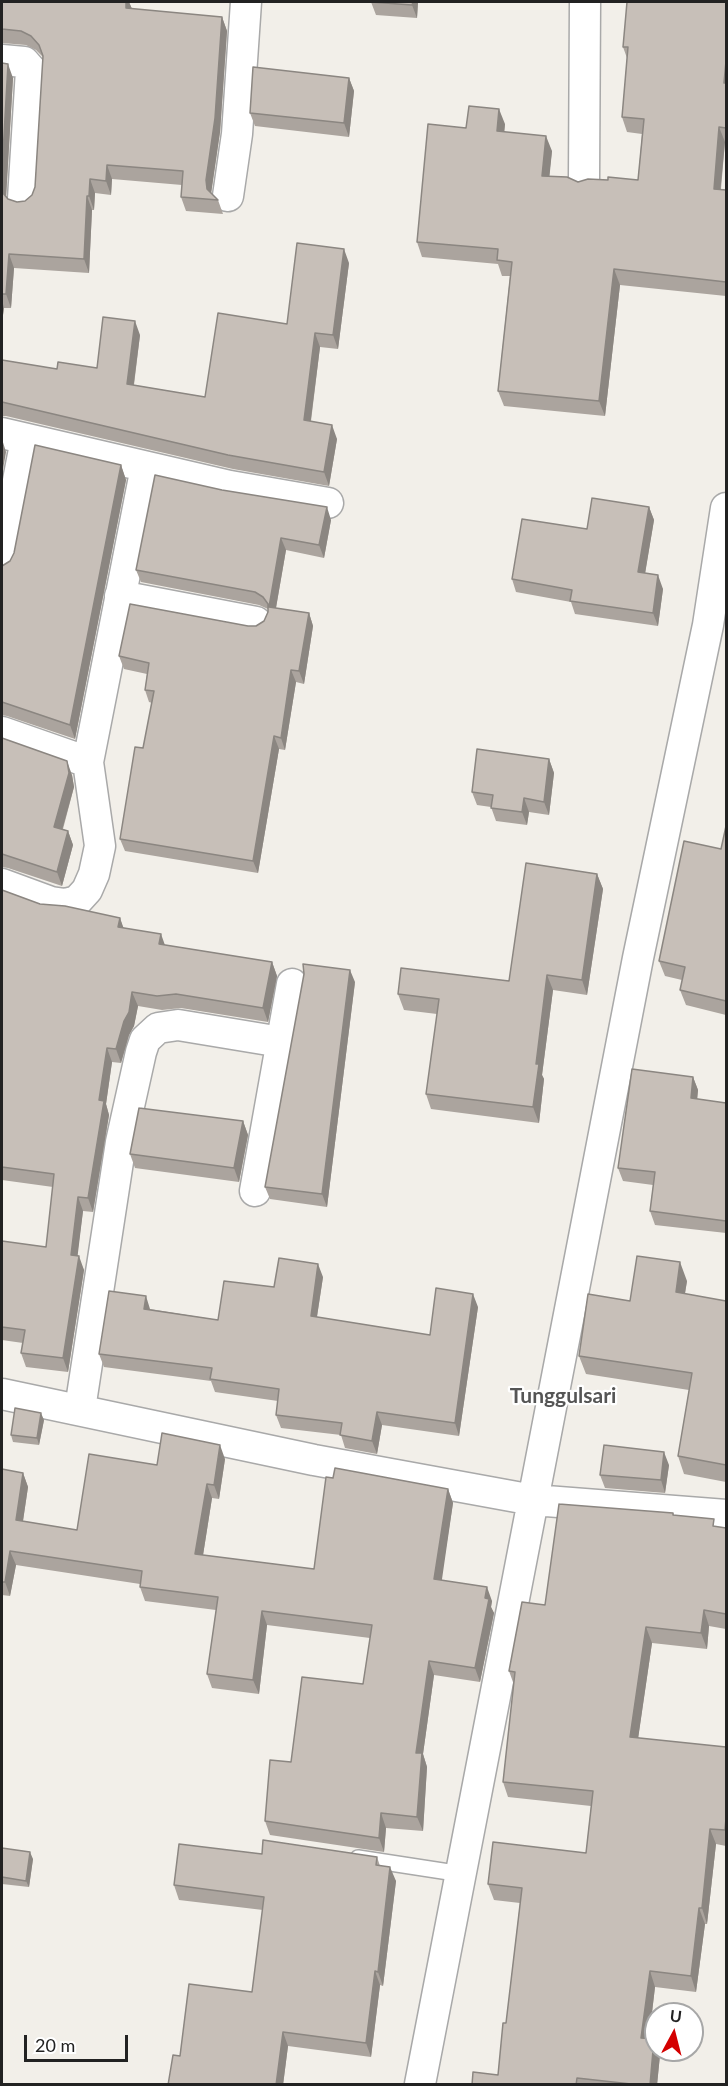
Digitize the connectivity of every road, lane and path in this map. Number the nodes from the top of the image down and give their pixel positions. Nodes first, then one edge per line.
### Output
1 (246, 2) edge
2 (585, 2) edge
3 (2, 60) edge
4 (584, 180) edge
5 (228, 196) dead end
6 (23, 199) edge
7 (14, 436) edge
8 (146, 467) junction
9 (328, 503) dead end
10 (726, 508) edge
11 (724, 542) edge
12 (2, 564) edge
13 (120, 596) junction
14 (256, 622) dead end
15 (2, 732) edge
16 (88, 762) junction
17 (2, 884) edge
18 (292, 984) dead end
19 (281, 1042) junction
20 (255, 1191) dead end
21 (2, 1394) edge
22 (80, 1409) junction
23 (533, 1500) junction
24 (726, 1515) edge
25 (346, 1856) edge
26 (462, 1874) junction
27 (420, 2085) edge

1 - 5 street
2 - 4 street
3 - 6 street
7 - 8 street
7 - 12 street
8 - 9 street
8 - 13 street
10 - 11 street
11 - 23 street
13 - 14 street
13 - 16 street
15 - 16 street
16 - 17 street
18 - 19 street
19 - 20 street
19 - 22 street
21 - 22 street
22 - 23 street
23 - 24 street
23 - 26 street
25 - 26 lane
26 - 27 street

